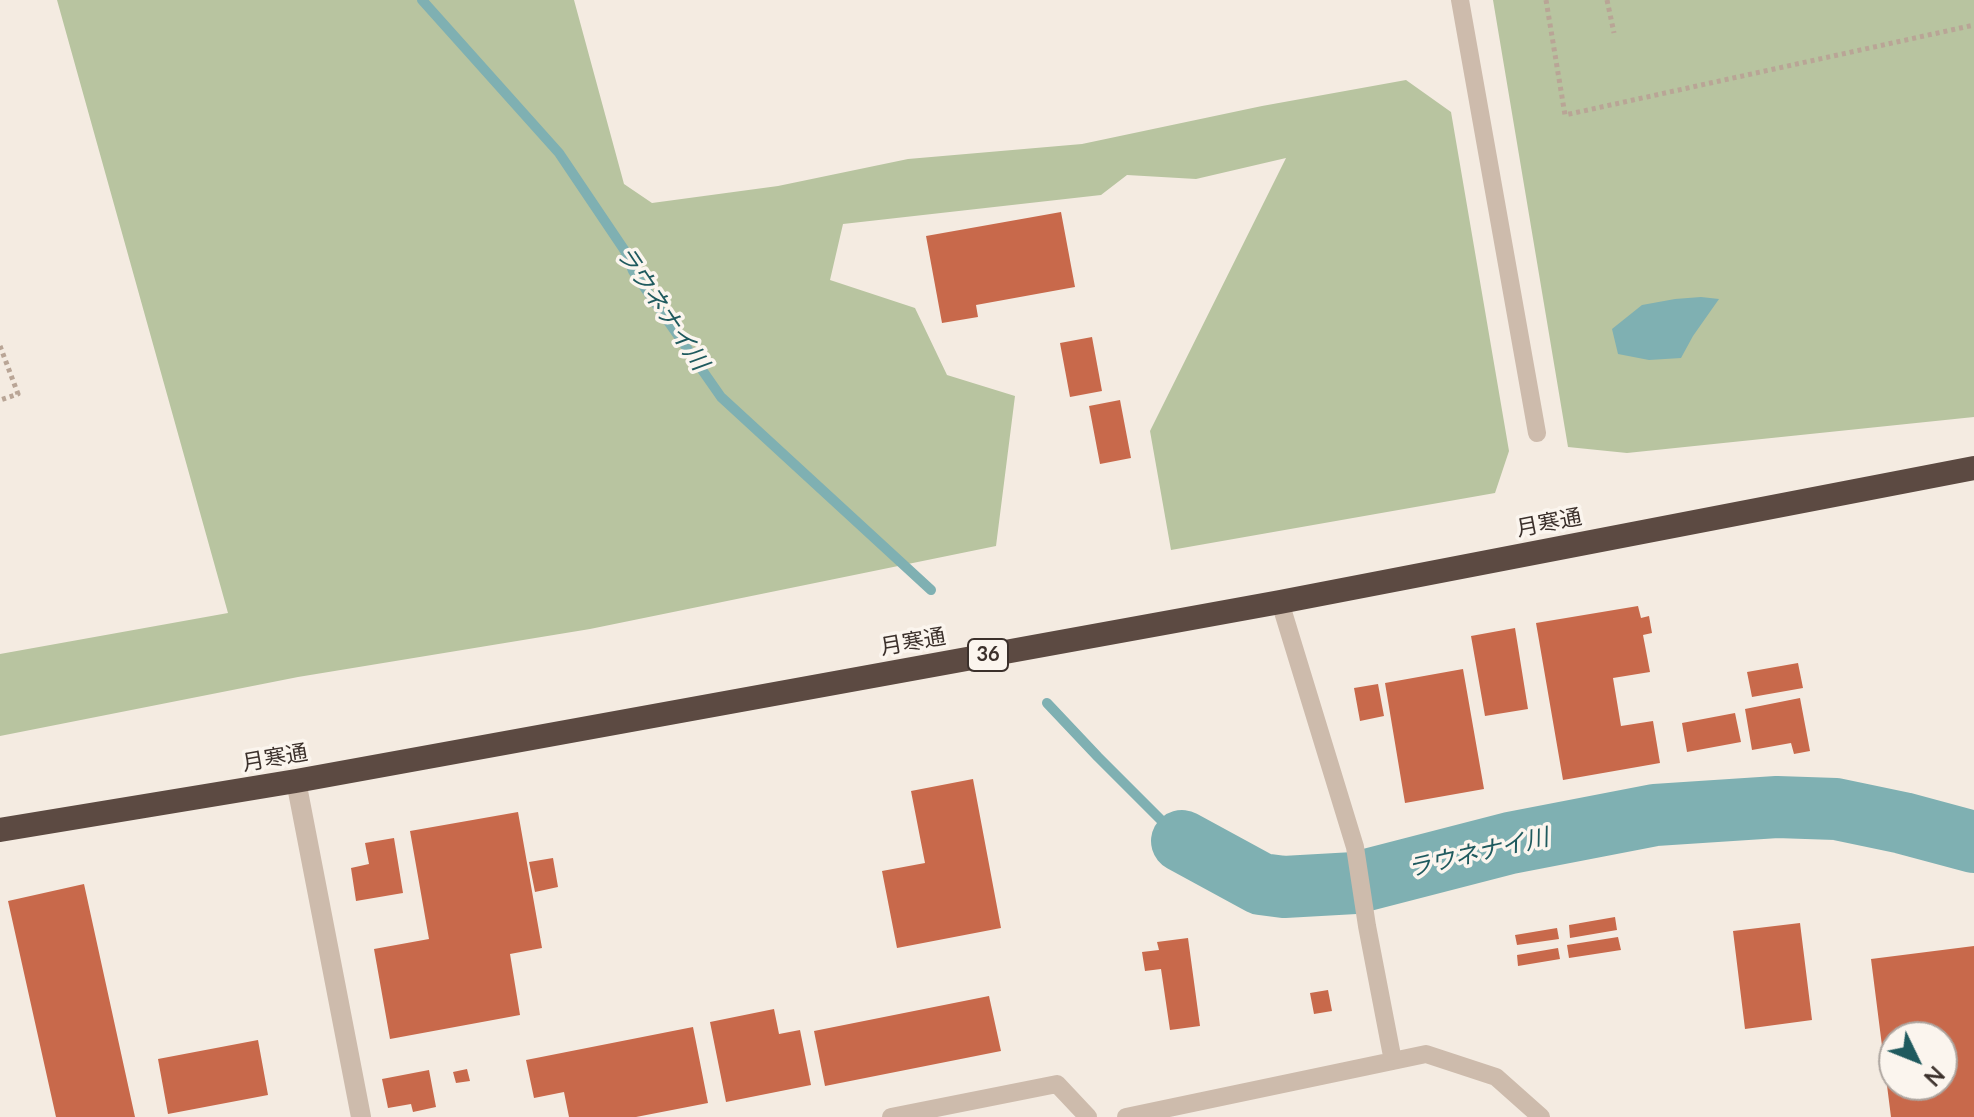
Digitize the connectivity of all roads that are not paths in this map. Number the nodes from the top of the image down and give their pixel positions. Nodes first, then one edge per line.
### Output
1 (1460, 0) edge
2 (1537, 433) dead end
3 (1974, 468) edge
4 (1280, 602) junction
5 (296, 781) junction
6 (0, 830) edge
7 (1393, 1061) junction
8 (361, 1117) edge
9 (891, 1117) edge
10 (1088, 1117) edge
11 (1126, 1117) edge
12 (1541, 1117) edge

1 - 2 lane
3 - 4 highway, 月寒通 / 36
4 - 5 highway, 月寒通 / 36
4 - 7 lane
5 - 6 highway, 月寒通 / 36
5 - 8 street
7 - 11 lane
7 - 12 lane
9 - 10 lane

